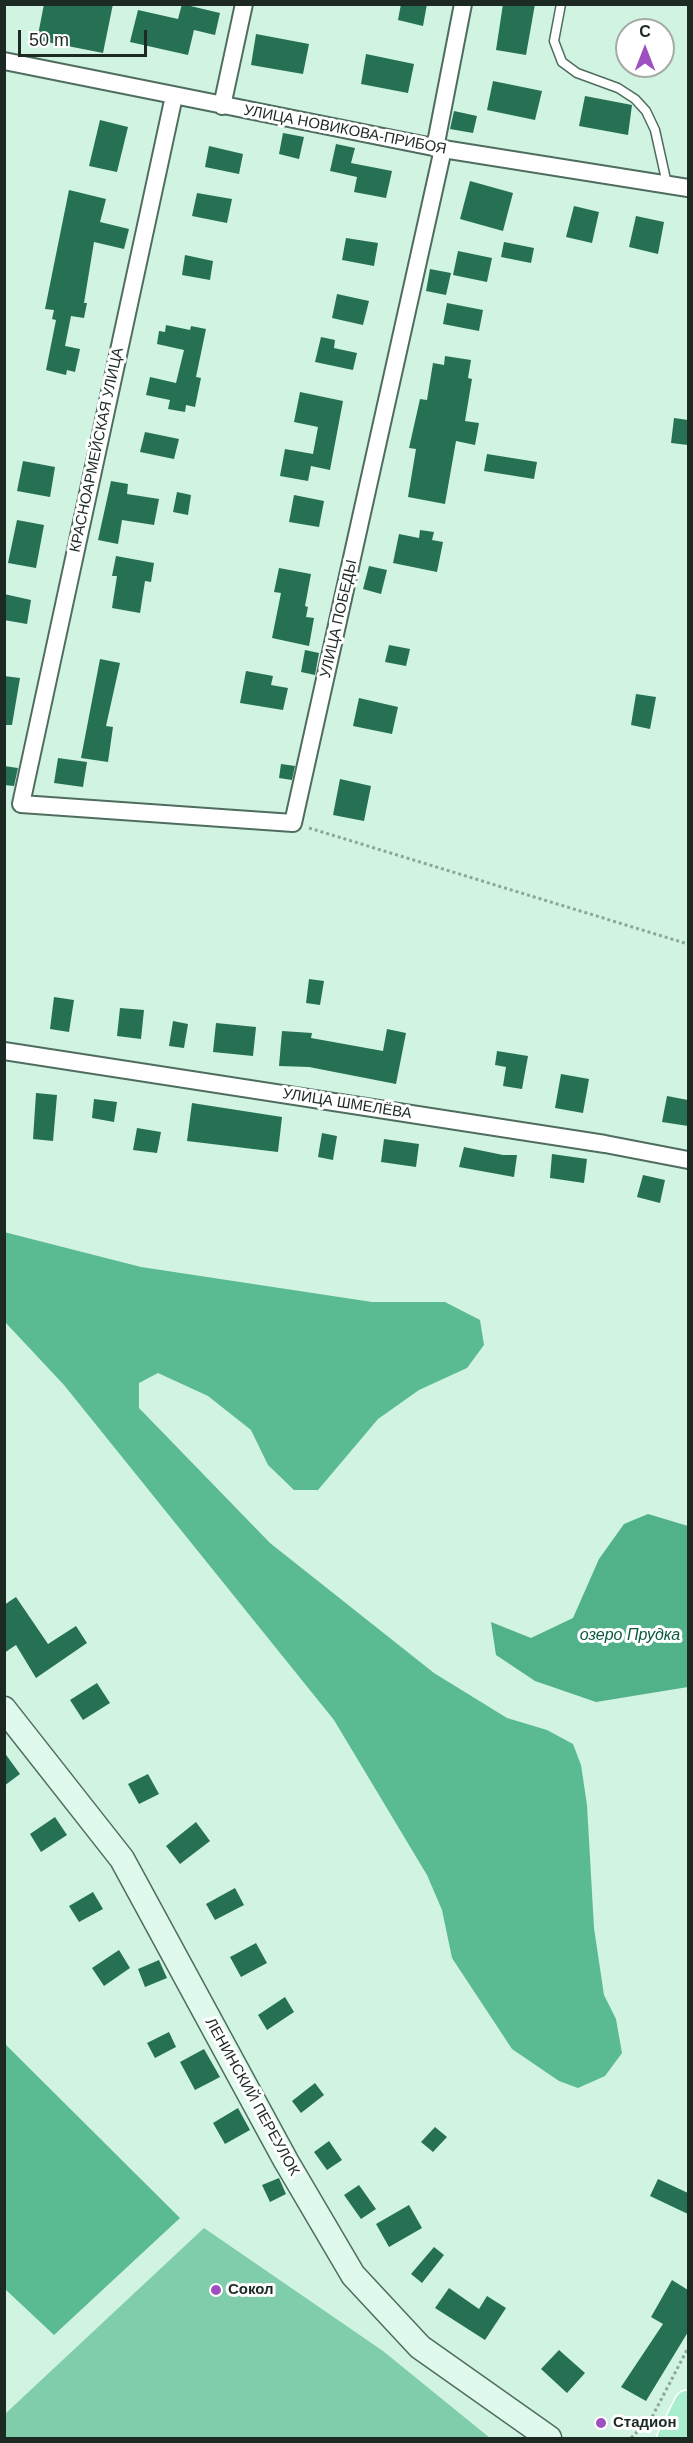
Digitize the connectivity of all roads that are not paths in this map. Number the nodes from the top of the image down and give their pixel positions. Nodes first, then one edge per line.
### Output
1 (244, 4) edge
2 (463, 4) edge
3 (561, 4) edge
4 (4, 61) edge
5 (174, 96) junction
6 (222, 106) junction
7 (439, 148) junction
8 (667, 184) junction
9 (688, 188) edge
10 (293, 823) joint
11 (4, 1051) edge
12 (688, 1160) edge
13 (4, 1709) edge
14 (688, 2404) edge
15 (549, 2439) edge
16 (671, 2439) edge

1 - 6 street
2 - 7 street, УЛИЦА ПОБЕДЫ
3 - 8 lane
4 - 5 street, УЛИЦА НОВИКОВА-ПРИБОЯ
5 - 6 street, УЛИЦА НОВИКОВА-ПРИБОЯ
5 - 10 street, КРАСНОАРМЕЙСКАЯ УЛИЦА
6 - 7 street, УЛИЦА НОВИКОВА-ПРИБОЯ
7 - 8 street, УЛИЦА НОВИКОВА-ПРИБОЯ
7 - 10 street, УЛИЦА ПОБЕДЫ
8 - 9 street, УЛИЦА НОВИКОВА-ПРИБОЯ
11 - 12 street, УЛИЦА ШМЕЛЁВА
13 - 15 main road, ЛЕНИНСКИЙ ПЕРЕУЛОК
14 - 16 highway

